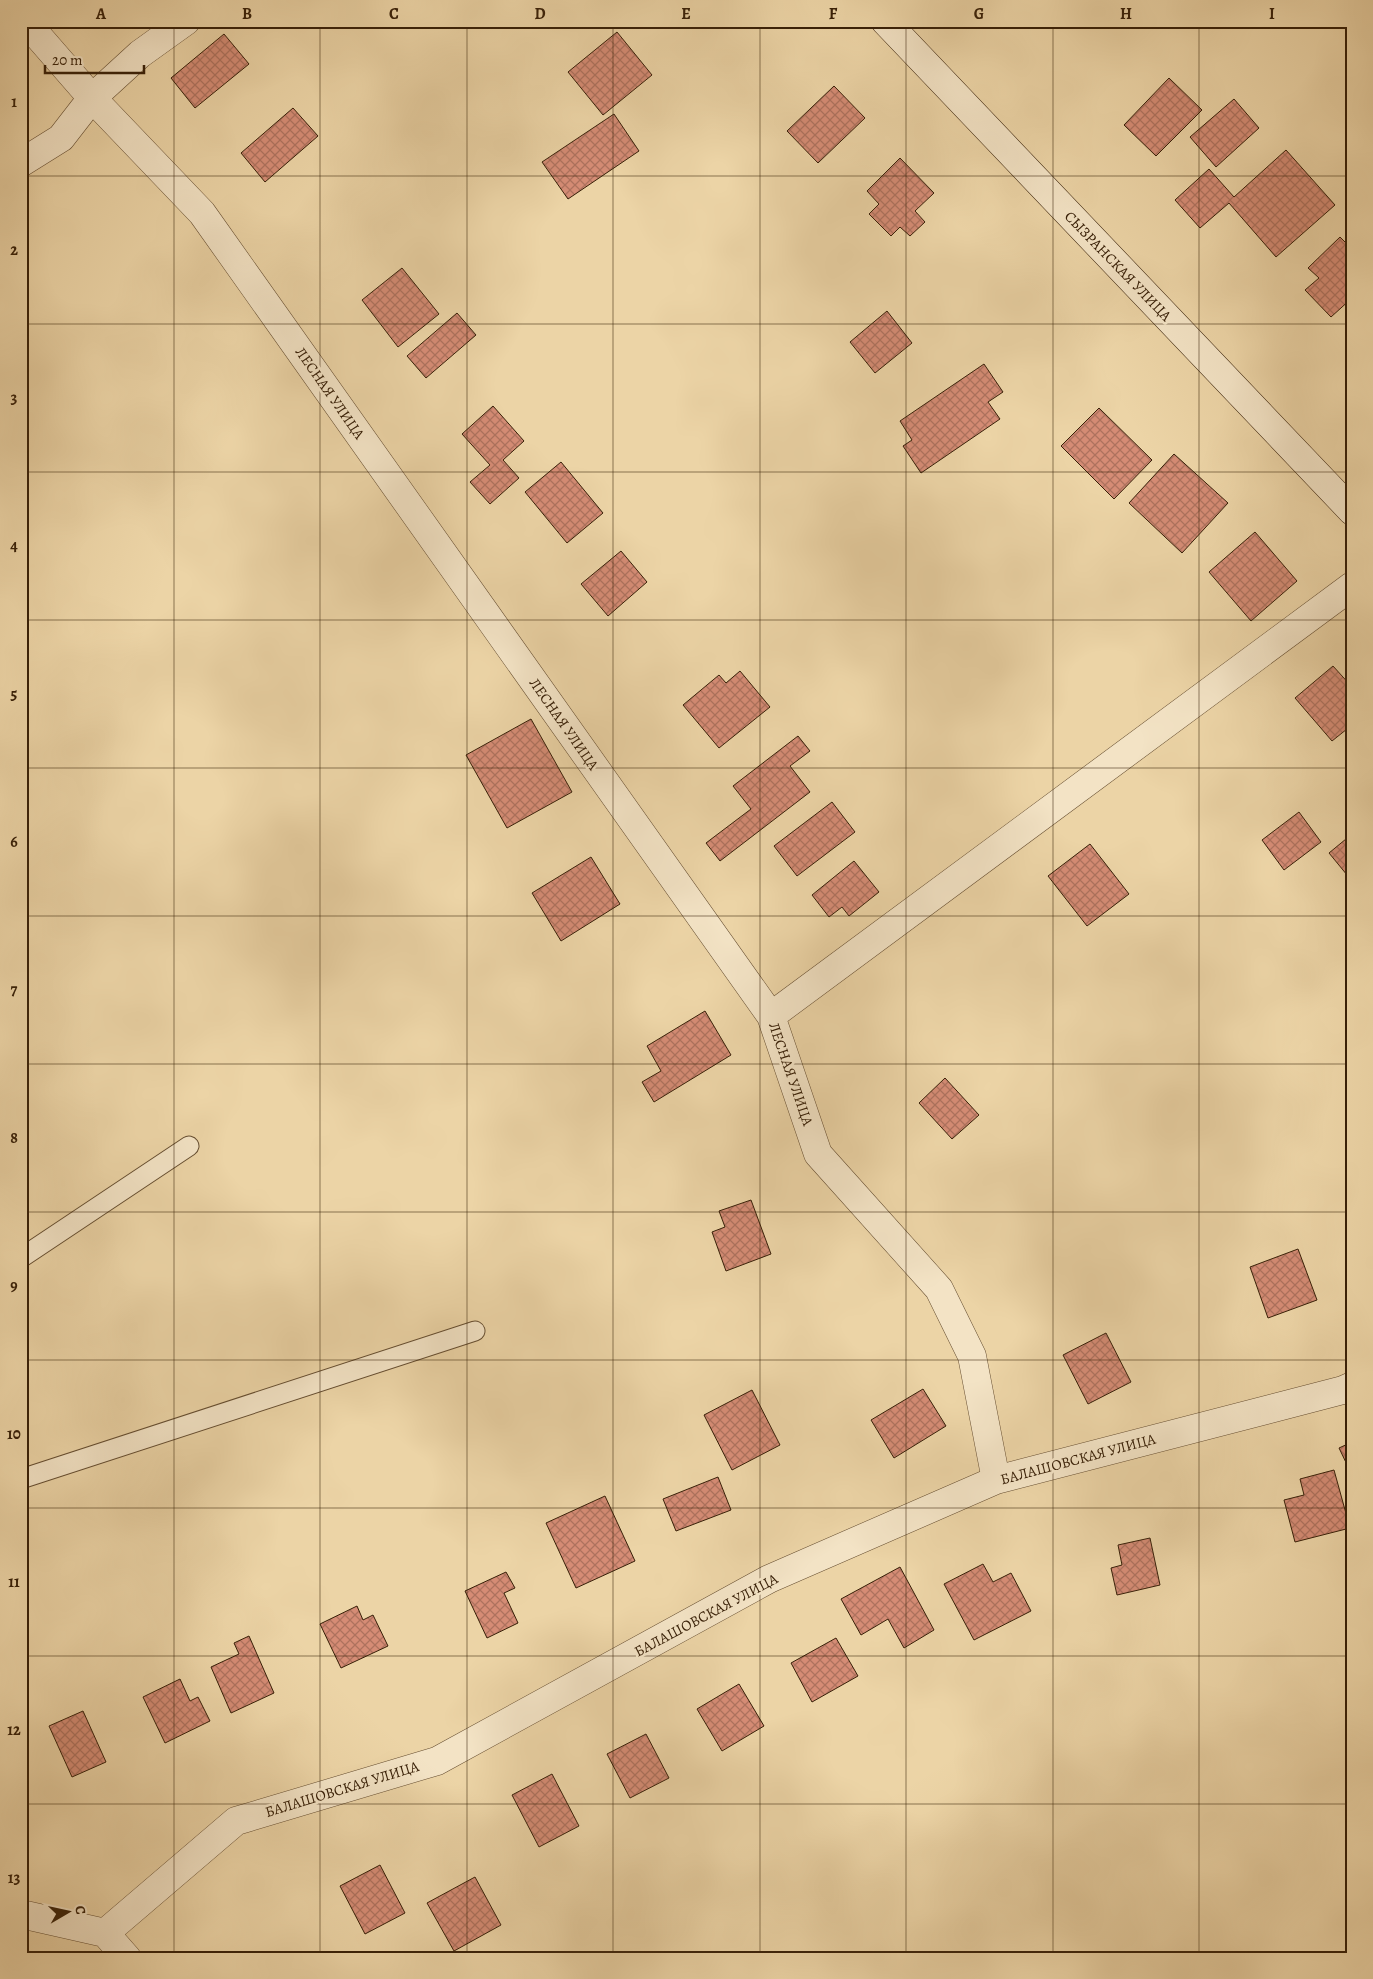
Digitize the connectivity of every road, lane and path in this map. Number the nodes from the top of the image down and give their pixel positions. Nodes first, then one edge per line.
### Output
1 (25, 21) edge
2 (186, 21) edge
3 (884, 21) edge
4 (92, 98) junction
5 (21, 163) edge
6 (1352, 511) edge
7 (1352, 586) edge
8 (771, 1016) junction
9 (189, 1146) dead end
10 (21, 1258) edge
11 (475, 1331) dead end
12 (1352, 1386) edge
13 (21, 1479) edge
14 (996, 1480) junction
15 (21, 1914) edge
16 (105, 1933) junction
17 (128, 1958) edge

1 - 4 street, ЛЕСНАЯ УЛИЦА
2 - 4 street
3 - 6 street, СЫЗРАНСКАЯ УЛИЦА
4 - 5 street
4 - 8 street, ЛЕСНАЯ УЛИЦА
7 - 8 street
8 - 14 street, ЛЕСНАЯ УЛИЦА
9 - 10 lane
11 - 13 lane
12 - 14 street, БАЛАШОВСКАЯ УЛИЦА
14 - 16 street, БАЛАШОВСКАЯ УЛИЦА
15 - 16 street
16 - 17 street

